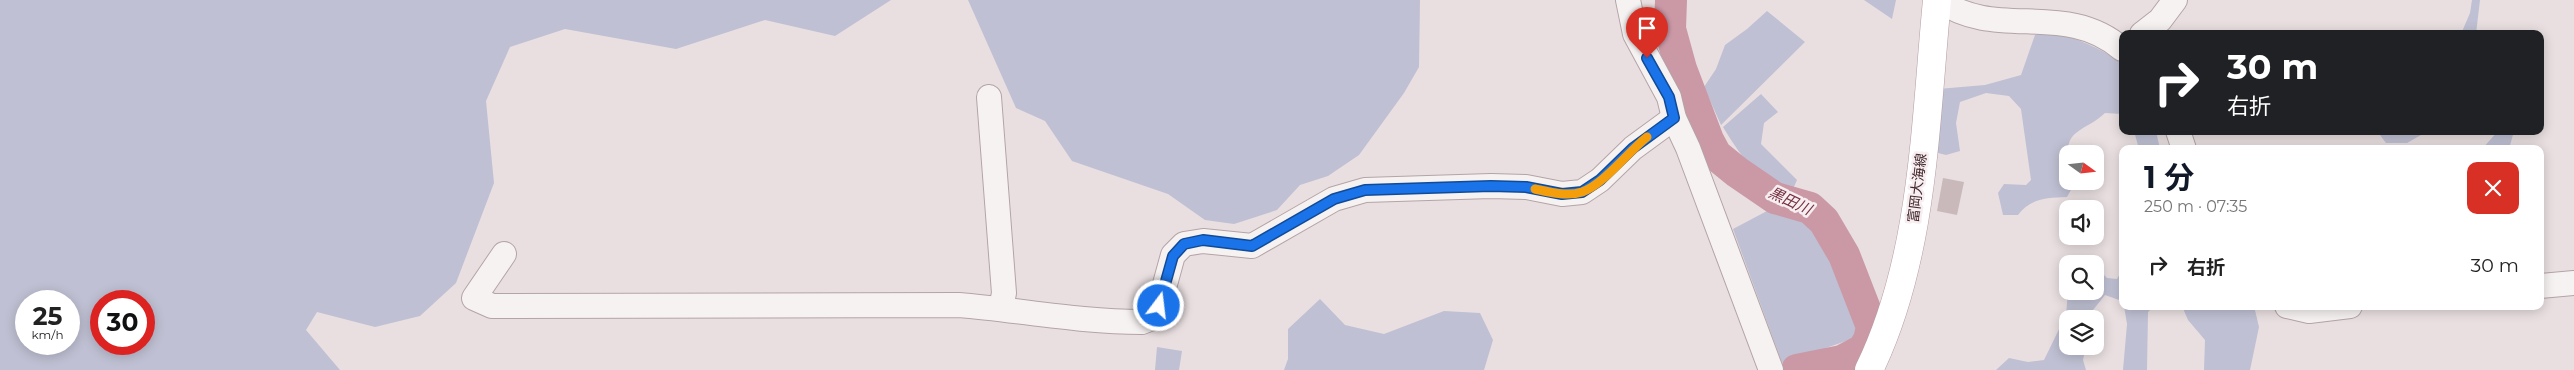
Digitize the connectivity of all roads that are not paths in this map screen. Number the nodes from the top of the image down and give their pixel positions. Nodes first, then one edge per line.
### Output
1 (1628, 0) edge
2 (1938, 0) edge
3 (2175, 0) edge
4 (2147, 30) edge
5 (2119, 46) edge
6 (989, 97) dead end
7 (1674, 118) junction
8 (504, 254) dead end
9 (2574, 283) edge
10 (2544, 286) edge
11 (1001, 308) junction
12 (2305, 310) edge
13 (2317, 310) edge
14 (1771, 370) edge
15 (1869, 370) edge

1 - 7 street
2 - 5 street
2 - 15 main road, 富岡大海線
3 - 4 street
6 - 11 street
7 - 11 street
7 - 14 street
8 - 11 street
9 - 10 street
12 - 13 street

